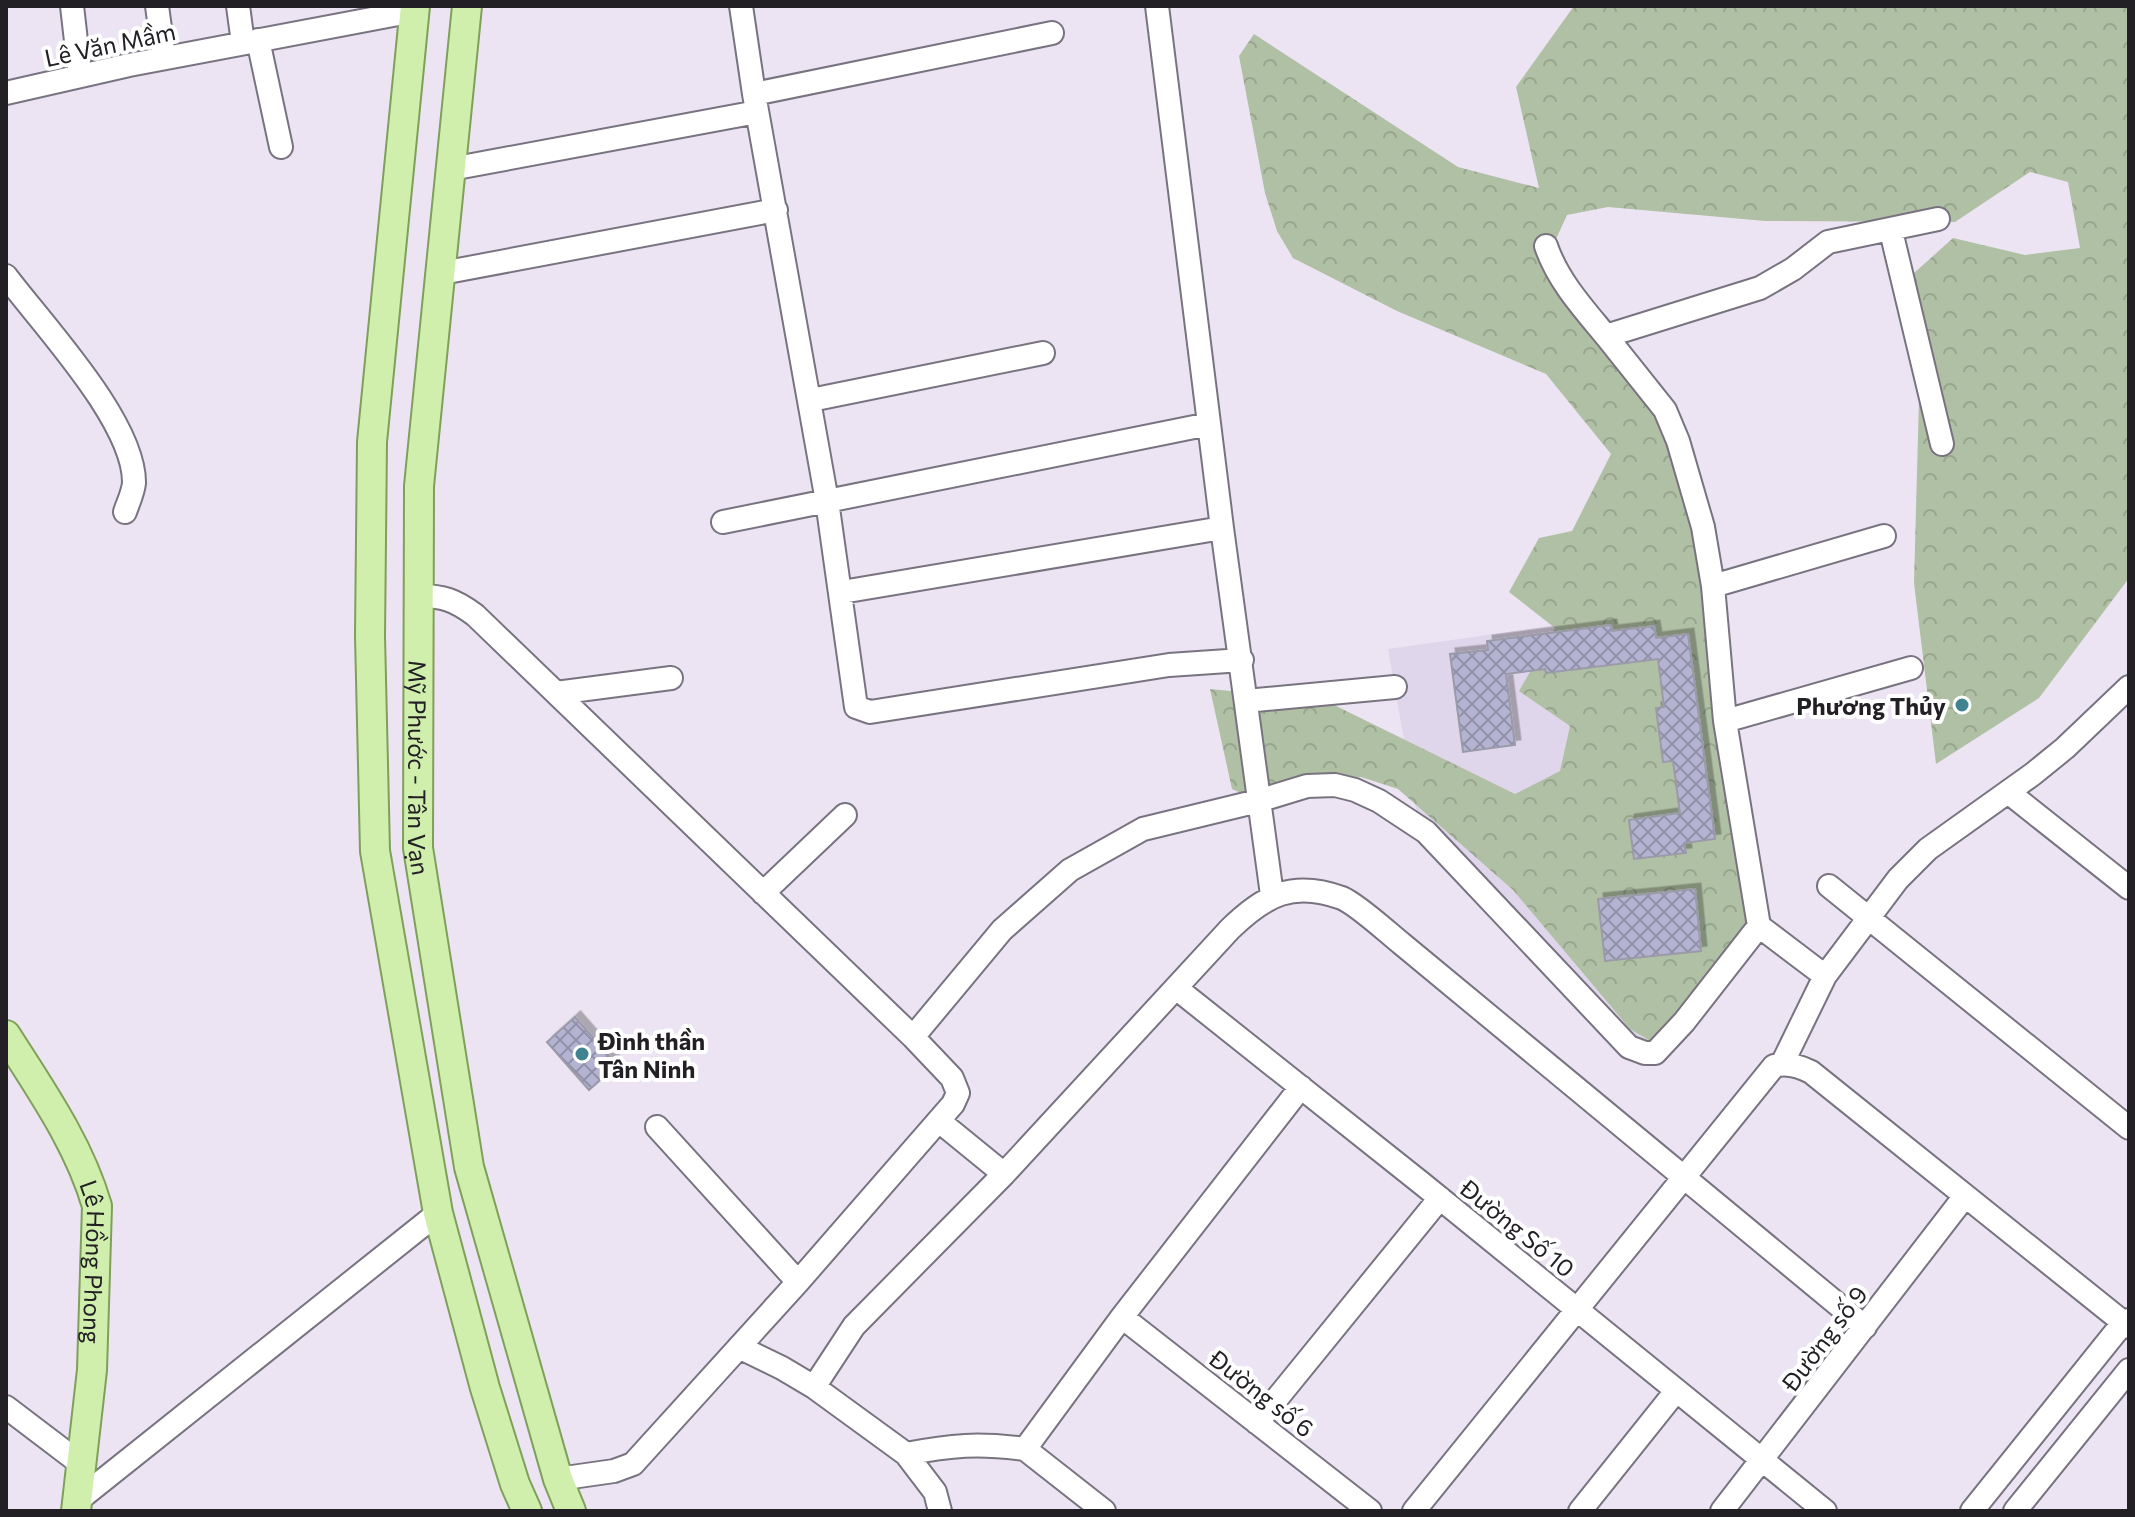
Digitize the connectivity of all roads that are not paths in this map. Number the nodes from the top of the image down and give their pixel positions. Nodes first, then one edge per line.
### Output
1 (72, 6) edge
2 (157, 6) edge
3 (238, 6) edge
4 (467, 6) edge
5 (741, 6) edge
6 (415, 8) edge
7 (1158, 14) edge
8 (1052, 33) dead end
9 (251, 42) junction
10 (164, 58) junction
11 (80, 76) junction
12 (6, 93) edge
13 (756, 103) junction
14 (281, 147) dead end
15 (451, 169) junction
16 (776, 210) junction
17 (1938, 219) dead end
18 (1891, 231) junction
19 (1546, 246) dead end
20 (442, 273) junction
21 (6, 276) edge
22 (1606, 336) junction
23 (1043, 353) dead end
24 (811, 400) junction
25 (1209, 424) junction
26 (1942, 444) dead end
27 (827, 501) junction
28 (125, 512) dead end
29 (723, 522) dead end
30 (1222, 528) junction
31 (1884, 536) dead end
32 (1713, 586) junction
33 (842, 592) junction
34 (419, 596) junction
35 (1242, 660) junction
36 (1911, 668) dead end
37 (671, 678) dead end
38 (1395, 687) dead end
39 (2129, 687) edge
40 (556, 693) junction
41 (1246, 701) junction
42 (1725, 721) junction
43 (2008, 792) junction
44 (1258, 801) junction
45 (845, 815) dead end
46 (1829, 886) dead end
47 (2129, 888) edge
48 (763, 893) junction
49 (1272, 895) junction
50 (1870, 917) junction
51 (1759, 926) junction
52 (1825, 976) junction
53 (1176, 988) junction
54 (913, 1037) junction
55 (9, 1048) edge
56 (1782, 1064) junction
57 (1301, 1087) junction
58 (939, 1121) junction
59 (657, 1127) dead end
60 (2129, 1128) edge
61 (1004, 1174) junction
62 (1684, 1176) junction
63 (1965, 1196) junction
64 (1440, 1198) junction
65 (438, 1213) junction
66 (798, 1282) junction
67 (1576, 1310) junction
68 (1122, 1317) junction
69 (2127, 1323) edge
70 (1865, 1327) junction
71 (739, 1347) junction
72 (2129, 1370) edge
73 (814, 1387) junction
74 (1676, 1391) junction
75 (6, 1407) edge
76 (1257, 1423) junction
77 (1025, 1449) junction
78 (906, 1454) junction
79 (1763, 1461) junction
80 (81, 1464) junction
81 (558, 1479) junction
82 (76, 1506) edge
83 (527, 1511) edge
84 (571, 1511) edge
85 (940, 1511) edge
86 (1104, 1511) edge
87 (1370, 1511) edge
88 (1414, 1511) edge
89 (1580, 1511) edge
90 (1722, 1511) edge
91 (1825, 1511) edge
92 (1972, 1511) edge
93 (2015, 1511) edge

1 - 11 street
2 - 10 street
3 - 9 street
4 - 15 main road, Mỹ Phước - Tân Vạn
5 - 13 street
6 - 9 street, Lê Văn Mầm
6 - 65 main road, Mỹ Phước - Tân Vạn
7 - 25 street
8 - 13 street
9 - 10 street, Lê Văn Mầm
9 - 14 street
10 - 11 street, Lê Văn Mầm
11 - 12 street, Lê Văn Mầm
13 - 15 street
13 - 16 street
15 - 20 main road, Mỹ Phước - Tân Vạn
16 - 20 street
16 - 24 street
17 - 18 street
18 - 22 street
18 - 26 street
19 - 22 street
20 - 34 main road, Mỹ Phước - Tân Vạn
21 - 28 street
22 - 32 street
23 - 24 street
24 - 27 street
25 - 27 street
25 - 30 street
27 - 29 street
27 - 33 street
30 - 33 street
30 - 35 street
31 - 32 street
32 - 42 street
33 - 35 street
34 - 40 street
34 - 81 main road, Mỹ Phước - Tân Vạn
35 - 41 street
36 - 42 street
37 - 40 street
38 - 41 street
39 - 43 street
40 - 48 street
41 - 44 street
42 - 51 street
43 - 47 street
43 - 50 street
44 - 49 street
44 - 51 street
44 - 54 street
45 - 48 street
46 - 50 street
48 - 54 street
49 - 53 street
49 - 62 street
50 - 52 street
50 - 60 street
51 - 52 street
52 - 56 street
53 - 57 street, Đường Số 10
53 - 61 street
54 - 58 street
55 - 80 main road, Lê Hồng Phong
56 - 62 street
56 - 63 street
57 - 64 street, Đường Số 10
57 - 68 street
58 - 61 street
58 - 66 street
59 - 66 street
61 - 73 street
62 - 67 street
62 - 70 street
63 - 69 street
63 - 70 street, Đường số 9
64 - 67 street, Đường Số 10
64 - 76 street
65 - 82 street
65 - 83 main road, Mỹ Phước - Tân Vạn
66 - 71 street
67 - 74 street, Đường Số 10
67 - 88 street
68 - 76 street, Đường số 6
68 - 77 street
69 - 92 street
70 - 79 street, Đường số 9
71 - 73 street
71 - 81 street
72 - 93 street
73 - 78 street
74 - 79 street, Đường Số 10
74 - 89 street
75 - 80 street
76 - 87 street, Đường số 6
77 - 78 street
77 - 86 street
78 - 85 street
79 - 90 street, Đường số 9
79 - 91 street, Đường Số 10
80 - 82 main road, Lê Hồng Phong
81 - 84 main road, Mỹ Phước - Tân Vạn

